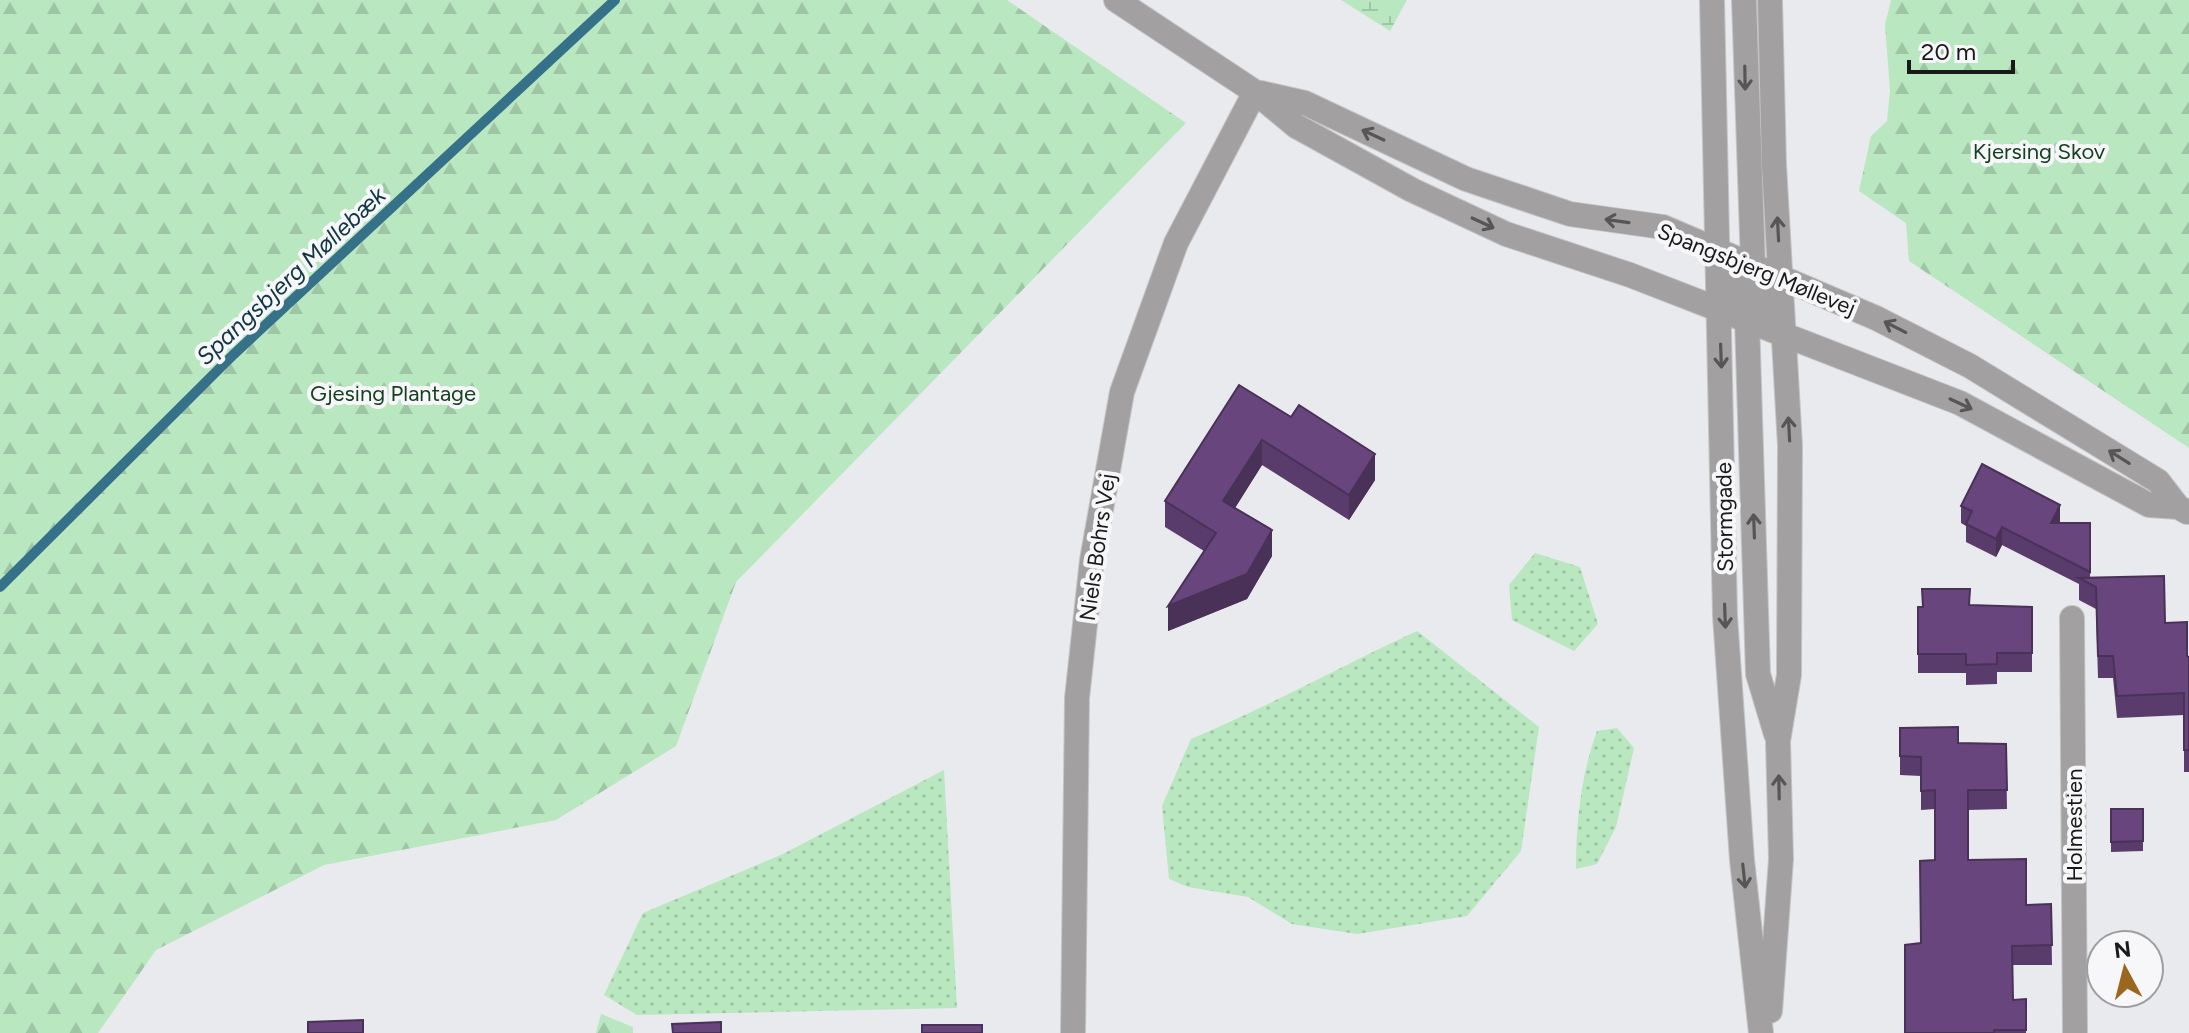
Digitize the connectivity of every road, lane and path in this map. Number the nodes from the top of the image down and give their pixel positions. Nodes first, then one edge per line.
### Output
1 (1116, 0) edge
2 (1712, 0) edge
3 (1744, 0) edge
4 (1770, 0) edge
5 (1255, 92) junction
6 (1717, 250) junction
7 (1753, 265) junction
8 (1780, 277) junction
9 (1720, 309) junction
10 (1747, 320) junction
11 (1784, 334) junction
12 (2183, 510) edge
13 (2072, 618) dead end
14 (1778, 741) junction
15 (1073, 1033) edge
16 (1761, 1033) edge
17 (1768, 1033) edge
18 (2075, 1033) edge

1 - 5 street, Spangsbjerg Møllevej
2 - 6 street, Stormgade
3 -> 7 street
8 -> 4 street
6 -> 5 street, Spangsbjerg Møllevej
5 -> 9 street, Spangsbjerg Møllevej
5 - 15 street, Niels Bohrs Vej
6 - 7 street, Spangsbjerg Møllevej
6 - 9 street, Stormgade
6 - 10 street
7 - 8 street, Spangsbjerg Møllevej
7 - 11 street
8 - 11 street
12 -> 8 street, Spangsbjerg Møllevej
9 - 10 street, Spangsbjerg Møllevej
9 -> 16 street, Stormgade
10 - 11 street, Spangsbjerg Møllevej
14 -> 10 street
11 -> 12 street, Spangsbjerg Møllevej
14 -> 11 street
13 - 18 street, Holmestien
17 -> 14 street

